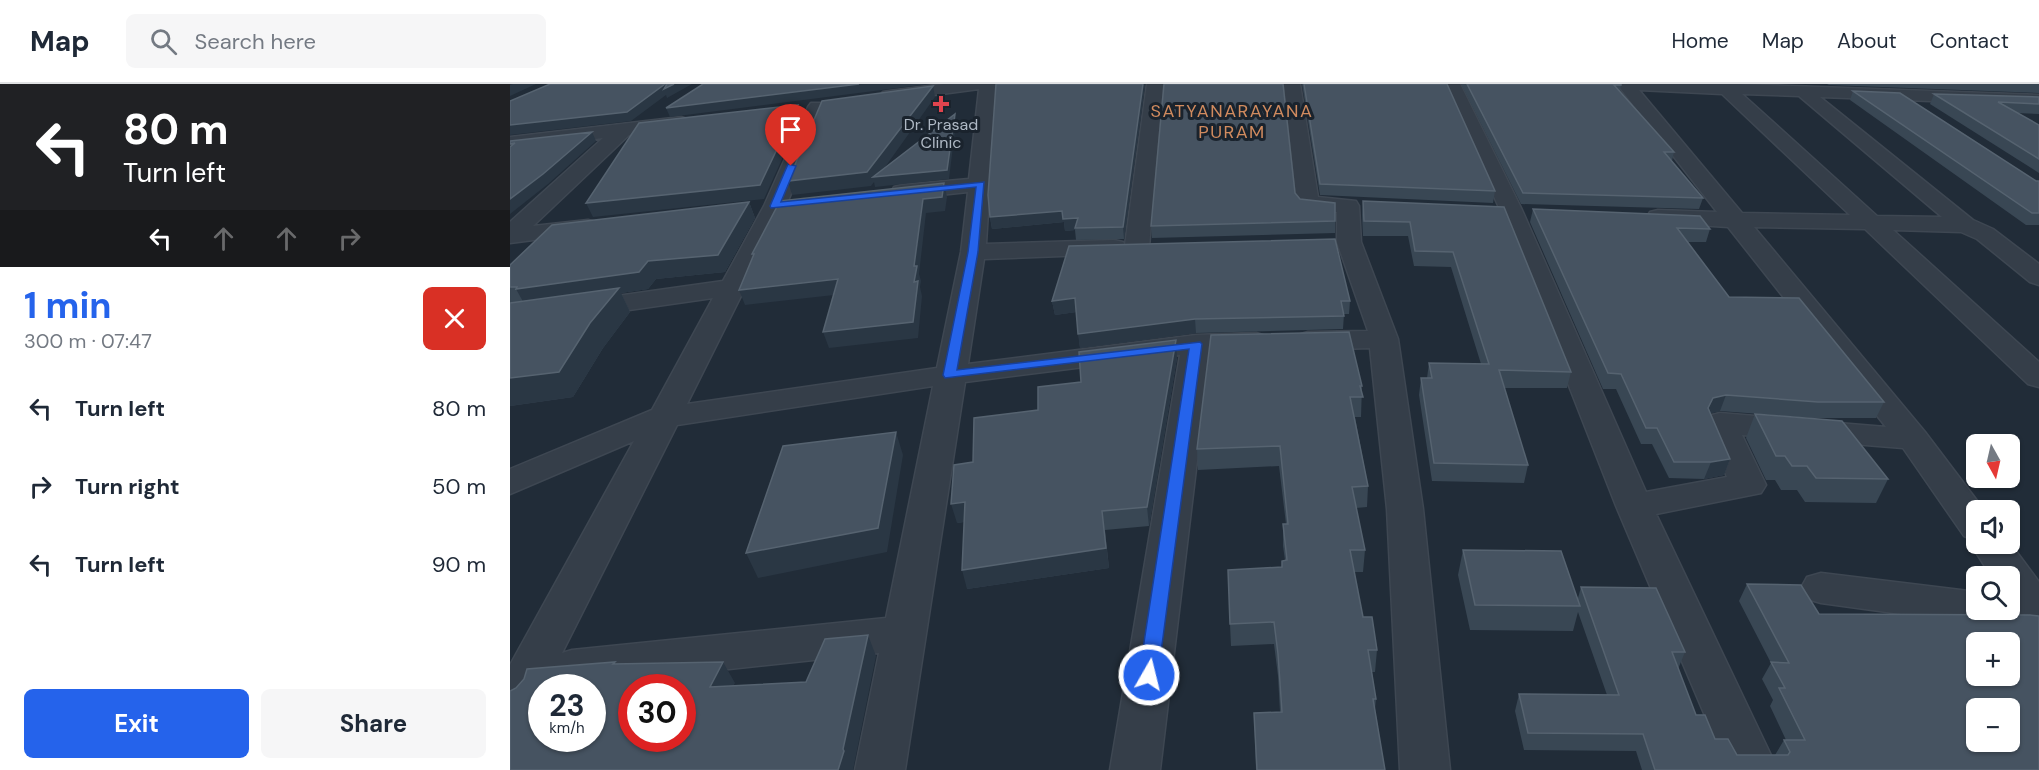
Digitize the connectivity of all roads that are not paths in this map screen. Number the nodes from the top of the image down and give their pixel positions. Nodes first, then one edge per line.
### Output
1 (983, 84) edge
2 (988, 84) edge
3 (1155, 84) edge
4 (1292, 84) edge
5 (1452, 84) edge
6 (1858, 84) edge
7 (1982, 84) edge
8 (1625, 85) edge
9 (1724, 87) edge
10 (1806, 94) junction
11 (1874, 96) junction
12 (1904, 97) junction
13 (876, 98) edge
14 (2005, 99) junction
15 (2039, 100) edge
16 (671, 106) edge
17 (815, 107) dead end
18 (1933, 116) edge
19 (702, 120) edge
20 (629, 129) junction
21 (510, 143) edge
22 (981, 184) junction
23 (878, 195) edge
24 (1631, 216) edge
25 (1738, 221) junction
26 (1872, 221) junction
27 (614, 224) edge
28 (1965, 225) junction
29 (510, 236) edge
30 (973, 252) junction
31 (2039, 277) edge
32 (733, 287) junction
33 (510, 319) edge
34 (1384, 339) junction
35 (1196, 344) junction
36 (950, 375) junction
37 (2039, 378) edge
38 (663, 417) junction
39 (1913, 439) junction
40 (510, 482) edge
41 (1634, 506) junction
42 (1966, 512) edge
43 (1997, 554) edge
44 (1821, 588) dead end
45 (1966, 607) edge
46 (2020, 613) edge
47 (2039, 615) edge
48 (904, 633) junction
49 (517, 682) edge
50 (880, 770) edge
51 (1135, 770) edge
52 (1425, 770) edge
53 (1753, 770) edge

1 - 13 street
2 - 22 street
3 - 30 street
4 - 34 street
5 - 41 street
6 - 11 street
7 - 14 street
8 - 9 street
8 - 25 street
9 - 10 street
9 - 26 street
10 - 11 street
10 - 28 street
11 - 12 street
12 - 14 street
12 - 18 street
14 - 15 street
16 - 20 street
17 - 32 street
19 - 20 street
20 - 21 street
20 - 29 street
22 - 23 street
22 - 30 street
24 - 25 street
25 - 26 street
25 - 39 street
26 - 28 street
26 - 37 street
27 - 29 street
28 - 31 street
30 - 36 street
32 - 33 street
32 - 38 street
34 - 35 street
34 - 52 street
35 - 36 street
35 - 51 street
36 - 38 street
36 - 48 street
38 - 40 street
38 - 49 street
39 - 41 street
39 - 42 street
41 - 53 street
43 - 47 street
44 - 45 street
46 - 47 street
48 - 49 street
48 - 50 street

